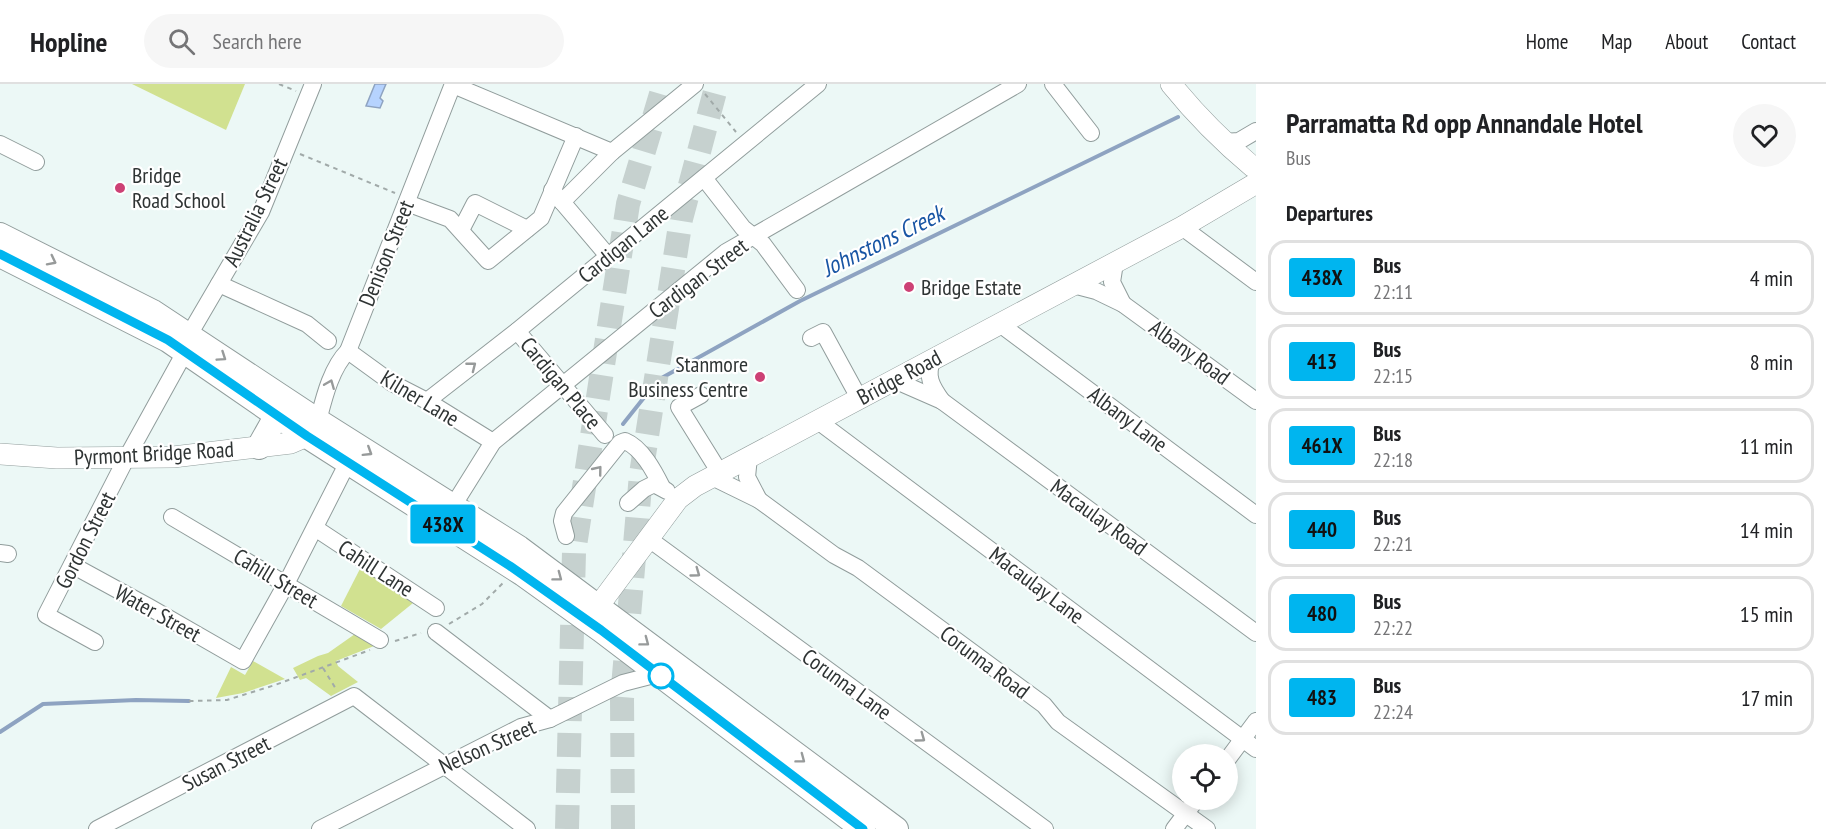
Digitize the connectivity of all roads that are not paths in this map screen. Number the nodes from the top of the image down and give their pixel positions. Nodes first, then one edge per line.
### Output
1 (313, 84) edge
2 (453, 84) edge
3 (818, 84) edge
4 (1018, 84) edge
5 (1053, 84) edge
6 (1178, 86) edge
7 (700, 88) edge
8 (1091, 133) dead end
9 (1253, 133) edge
10 (576, 136) junction
11 (1223, 142) junction
12 (0, 144) edge
13 (612, 152) junction
14 (36, 162) dead end
15 (1255, 176) edge
16 (704, 177) junction
17 (557, 196) junction
18 (406, 202) junction
19 (1182, 227) junction
20 (528, 229) junction
21 (461, 230) junction
22 (0, 235) edge
23 (754, 237) junction
24 (0, 255) edge
25 (608, 256) junction
26 (1115, 263) junction
27 (1256, 282) edge
28 (219, 284) junction
29 (1073, 285) junction
30 (797, 290) dead end
31 (1123, 304) junction
32 (1000, 324) junction
33 (517, 331) junction
34 (817, 335) dead end
35 (327, 341) dead end
36 (187, 343) junction
37 (348, 351) junction
38 (933, 359) junction
39 (894, 380) junction
40 (563, 385) junction
41 (701, 395) dead end
42 (859, 398) junction
43 (427, 401) junction
44 (942, 401) junction
45 (1256, 401) edge
46 (277, 416) junction
47 (818, 421) junction
48 (313, 428) junction
49 (604, 435) dead end
50 (493, 442) junction
51 (259, 447) junction
52 (0, 454) edge
53 (127, 457) junction
54 (749, 457) junction
55 (348, 462) junction
56 (716, 475) junction
57 (670, 498) junction
58 (759, 500) junction
59 (453, 506) junction
60 (1256, 515) edge
61 (172, 517) dead end
62 (315, 528) junction
63 (567, 534) dead end
64 (649, 539) junction
65 (72, 565) junction
66 (286, 584) junction
67 (436, 608) dead end
68 (593, 613) junction
69 (435, 630) road end
70 (1256, 633) edge
71 (95, 642) dead end
72 (381, 644) road end
73 (658, 674) junction
74 (550, 719) junction
75 (1256, 721) edge
76 (1249, 744) edge
77 (444, 765) junction
78 (1188, 810) edge
79 (1186, 813) junction
80 (97, 829) edge
81 (320, 829) edge
82 (527, 829) edge
83 (863, 829) edge
84 (896, 829) edge
85 (1045, 829) edge
86 (1174, 829) edge
87 (1207, 829) edge

1 - 28 street, Australia Street
2 - 10 street
2 - 18 street, Denison Street
3 - 16 street, Cardigan Lane
4 - 23 street, Cardigan Street
5 - 8 street
6 - 11 main road
7 - 13 street
9 - 11 street
10 - 13 street
10 - 17 street
11 - 15 main road
12 - 14 street
13 - 17 street
15 - 19 main road, Bridge Road
16 - 23 street
16 - 25 street, Cardigan Lane
17 - 20 street
17 - 25 street
18 - 21 street
18 - 37 street, Denison Street
19 - 26 main road, Bridge Road
19 - 27 street
20 - 21 street
20 - 21 street
22 -> 36 highway
23 - 30 street
23 - 40 street, Cardigan Street
24 - 36 highway
25 - 33 street, Cardigan Lane
26 - 29 main road, Bridge Road
26 - 31 street
28 - 35 street
28 - 36 street, Australia Street
29 - 31 street, Albany Road
29 - 32 main road, Bridge Road
31 - 45 street, Albany Road
32 - 38 main road, Bridge Road
32 - 60 street, Albany Lane
33 - 40 street, Cardigan Place
43 -> 33 street, Cardigan Lane
34 - 42 street
36 - 46 highway
36 -> 48 highway
36 - 53 street, Gordon Street
37 - 43 street, Kilner Lane
48 -> 37 street, Denison Street
38 - 39 main road, Bridge Road
38 - 44 street, Macaulay Road
39 - 42 main road, Bridge Road
39 - 44 street, Macaulay Road
40 - 49 street, Cardigan Place
40 - 50 street, Cardigan Street
41 - 56 street
42 - 47 main road, Bridge Road
43 - 50 street, Kilner Lane
44 - 70 street, Macaulay Road
46 - 48 highway
46 - 51 highway
47 - 54 main road, Bridge Road
47 - 76 street, Macaulay Lane
48 - 51 main road, Pyrmont Bridge Road
48 - 55 highway
48 -> 59 highway
50 - 59 street, Cardigan Street
51 - 53 main road, Pyrmont Bridge Road
52 - 53 main road, Pyrmont Bridge Road
53 - 65 street, Gordon Street
54 - 56 main road, Bridge Road
54 - 58 street
55 - 62 street
55 - 68 highway
56 - 57 main road, Bridge Road
56 - 58 street, Corunna Road
57 - 57 street
63 -> 57 street
57 - 64 main road, Bridge Road
58 - 79 street, Corunna Road
59 -> 68 highway
61 - 66 street, Cahill Street
62 - 66 street
62 - 67 street, Cahill Lane
64 - 68 main road, Bridge Road
64 -> 85 street, Corunna Lane
65 - 66 street, Water Street
65 - 71 street, Gordon Street
66 - 72 street, Cahill Street
68 - 73 highway
68 -> 84 highway
69 - 74 street
73 - 74 street, Nelson Street
73 - 83 highway
74 - 77 street, Nelson Street
75 - 76 street
77 - 80 street, Susan Street
77 - 81 street, Nelson Street
77 - 82 street
78 - 79 street
79 - 86 street
79 - 87 street, Corunna Road

